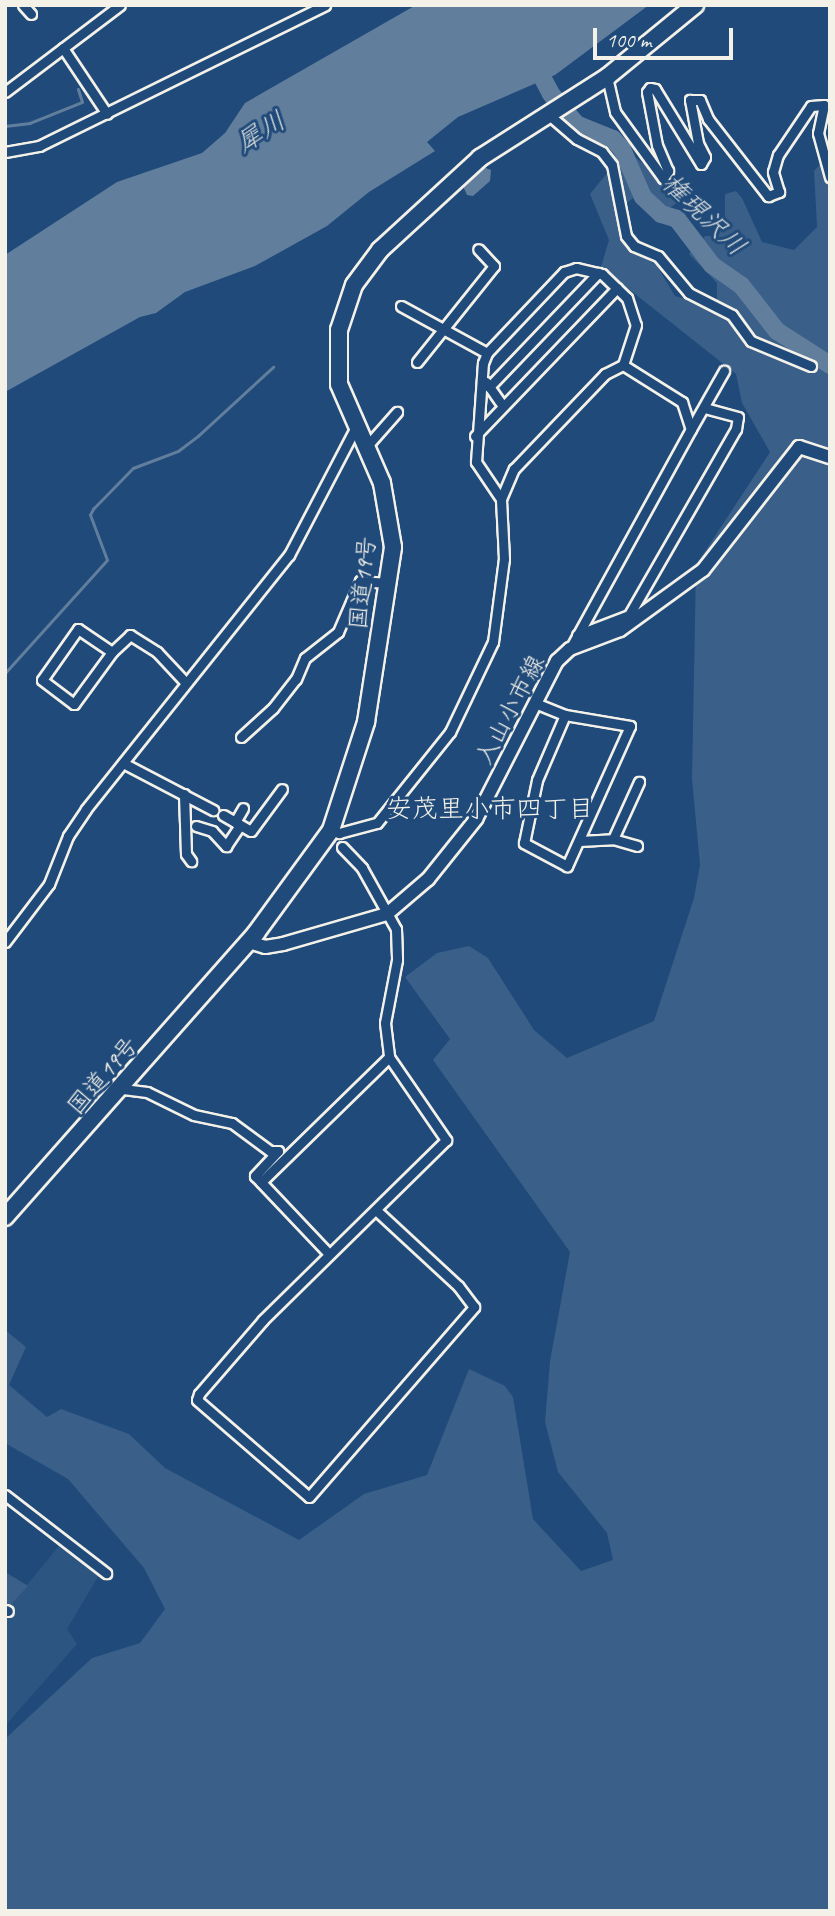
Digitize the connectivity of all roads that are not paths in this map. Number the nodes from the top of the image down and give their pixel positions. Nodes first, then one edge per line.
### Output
1 (23, 5) edge
2 (120, 5) edge
3 (325, 5) edge
4 (695, 5) edge
5 (31, 14) dead end
6 (63, 48) junction
7 (607, 77) junction
8 (5, 92) edge
9 (556, 109) junction
10 (107, 114) junction
11 (5, 152) edge
12 (830, 177) edge
13 (478, 250) dead end
14 (598, 274) junction
15 (617, 288) junction
16 (401, 306) dead end
17 (443, 332) junction
18 (487, 353) junction
19 (416, 362) dead end
20 (623, 365) junction
21 (811, 366) dead end
22 (724, 371) dead end
23 (481, 378) junction
24 (489, 387) junction
25 (503, 406) junction
26 (704, 408) junction
27 (397, 412) dead end
28 (356, 427) junction
29 (691, 429) junction
30 (475, 436) junction
31 (366, 447) junction
32 (830, 457) edge
33 (501, 499) junction
34 (388, 583) junction
35 (577, 635) junction
36 (570, 649) junction
37 (112, 652) junction
38 (186, 683) junction
39 (535, 703) junction
40 (565, 715) junction
41 (241, 737) dead end
42 (122, 763) junction
43 (639, 782) dead end
44 (282, 789) dead end
45 (184, 794) junction
46 (243, 808) dead end
47 (213, 810) dead end
48 (223, 816) dead end
49 (237, 824) junction
50 (197, 826) dead end
51 (331, 830) junction
52 (613, 839) junction
53 (579, 841) junction
54 (638, 846) dead end
55 (342, 847) dead end
56 (191, 861) dead end
57 (387, 914) junction
58 (5, 942) edge
59 (249, 942) junction
60 (389, 1056) junction
61 (123, 1089) junction
62 (261, 1182) junction
63 (376, 1210) junction
64 (5, 1217) edge
65 (329, 1254) junction
66 (5, 1495) edge
67 (106, 1573) dead end

1 - 5 street
2 - 6 street
3 - 10 street
4 - 7 highway, 国道19号
6 - 8 street
6 - 10 street
7 - 9 highway, 国道19号
7 - 12 street
9 - 21 street
9 - 28 highway, 国道19号
10 - 11 street
13 - 17 street
14 - 15 street
14 - 18 street
14 - 24 street
15 - 20 street
15 - 25 street
16 - 17 street
17 - 18 street
17 - 19 street
18 - 23 street
20 - 29 street
20 - 33 street
22 - 26 street
23 - 24 street
23 - 30 street
24 - 25 street
25 - 30 street
26 - 29 street
26 - 35 street
27 - 31 street
28 - 31 highway, 国道19号
28 - 38 street
29 - 35 street
30 - 33 street
31 - 34 highway, 国道19号
32 - 36 main road, 入山小市線
33 - 51 street
34 - 41 street
34 - 51 highway, 国道19号
35 - 36 street
36 - 39 main road, 入山小市線
37 - 37 street
37 - 38 street
38 - 42 street
39 - 40 street
39 - 57 main road, 入山小市線
40 - 53 street
40 - 53 street
42 - 45 street
42 - 58 street
43 - 52 street
44 - 49 street
45 - 47 street
45 - 56 street
46 - 49 street
48 - 49 street
49 - 50 street
51 - 59 highway, 国道19号
52 - 53 street
52 - 54 street
55 - 57 street
57 - 59 main road, 入山小市線
57 - 60 street
59 - 61 highway, 国道19号
60 - 62 street
60 - 63 street
61 - 62 street
61 - 64 highway, 国道19号
62 - 65 street
63 - 65 street
63 - 65 street
66 - 67 street

